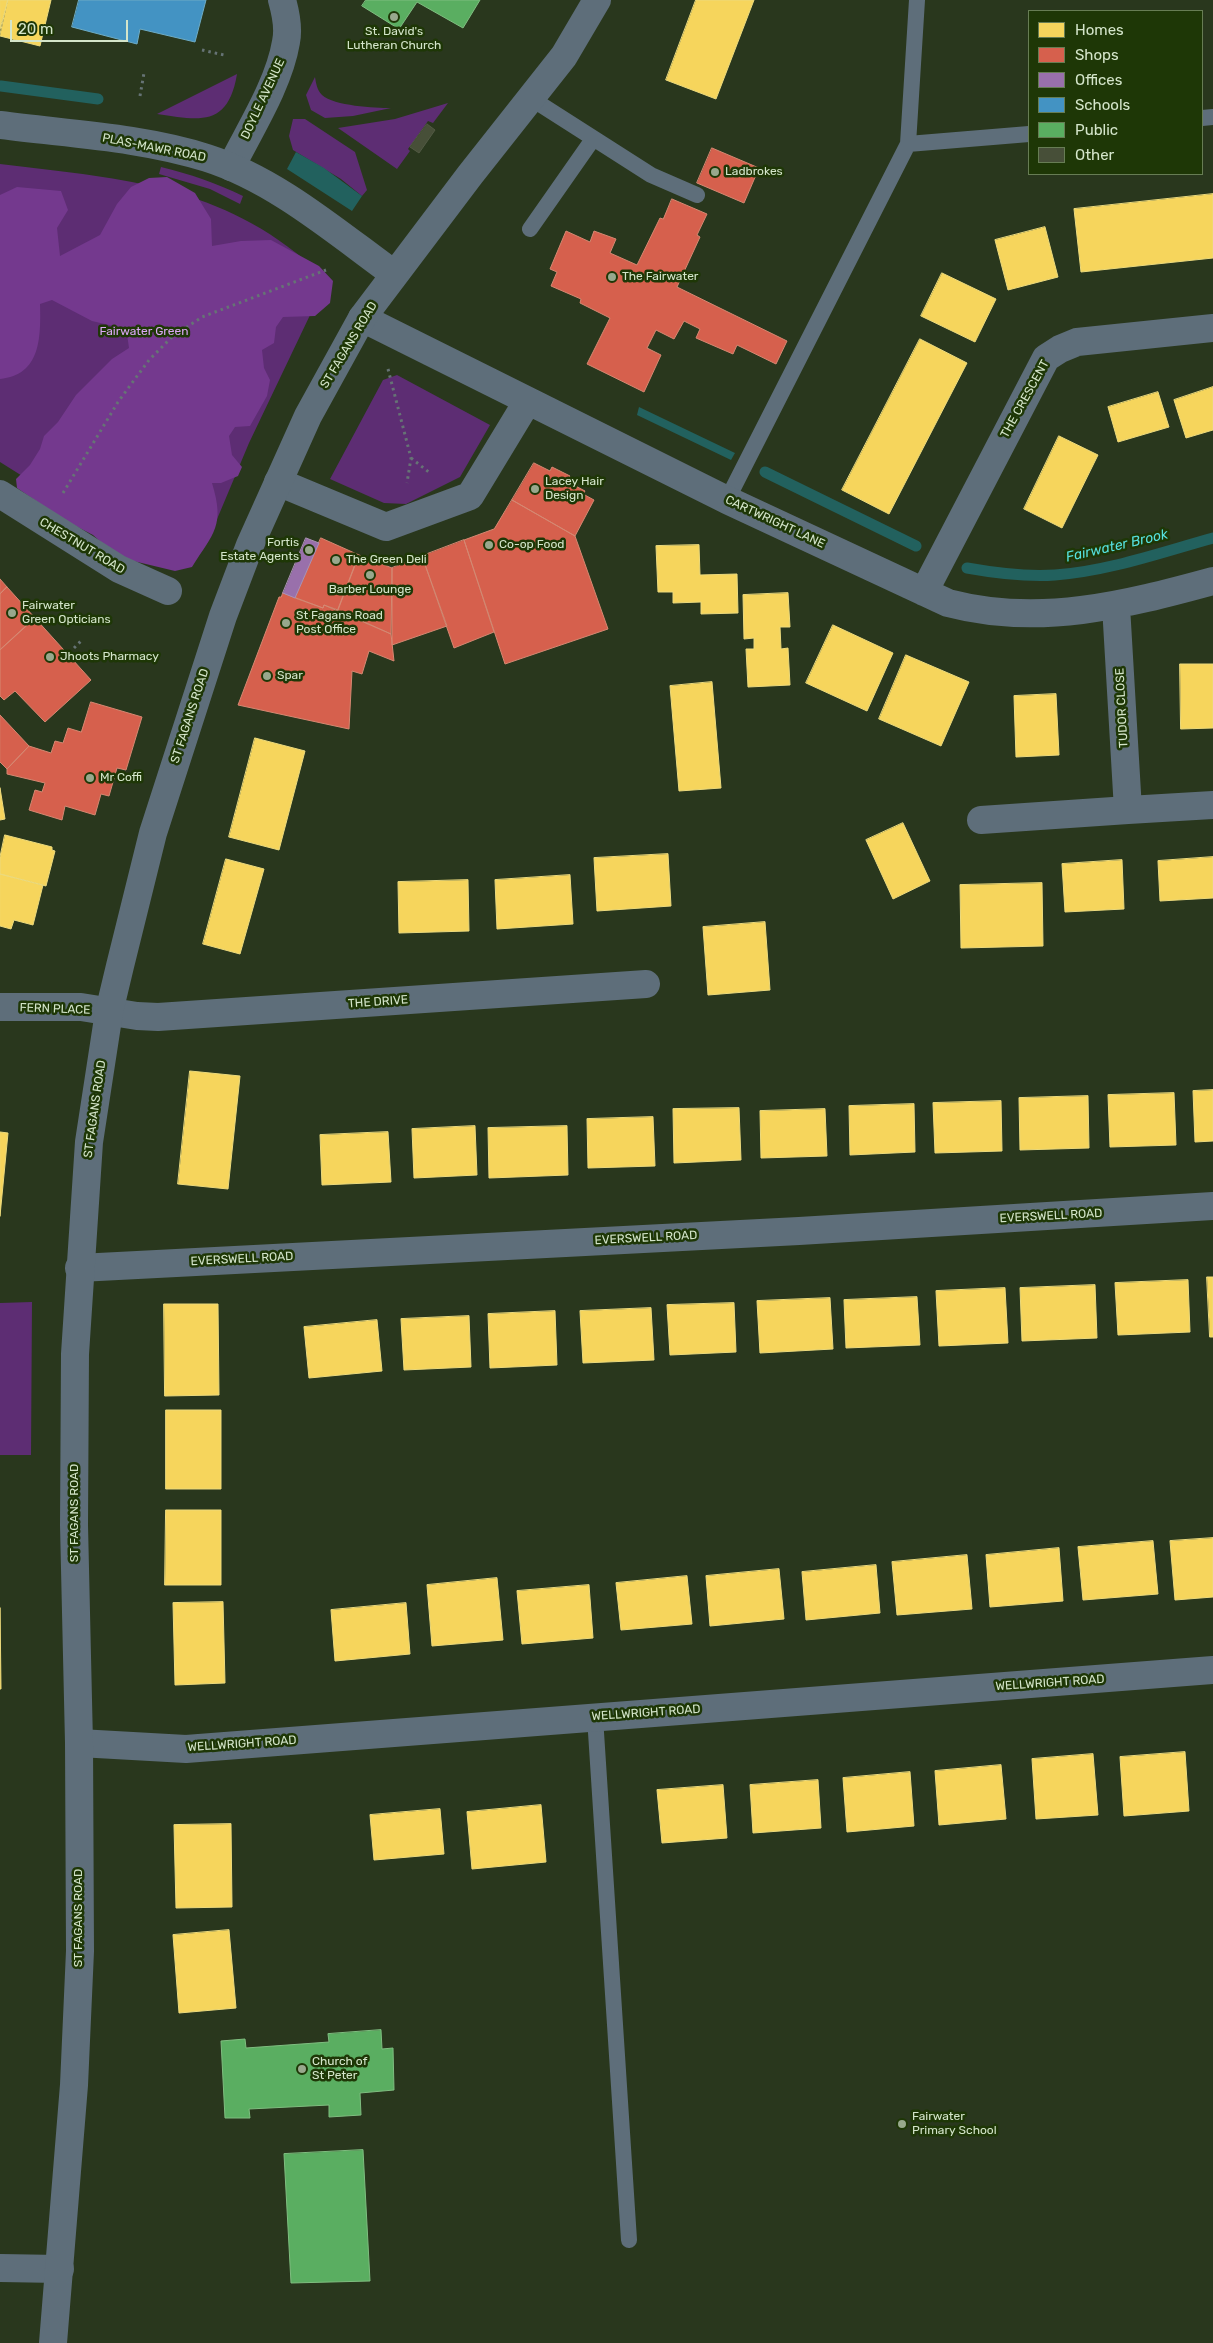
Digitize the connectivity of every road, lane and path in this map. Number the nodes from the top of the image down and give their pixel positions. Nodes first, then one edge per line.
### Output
1 (282, 0) edge
2 (597, 0) edge
3 (917, 0) edge
4 (202, 50) dead end
5 (224, 55) dead end
6 (144, 73) dead end
7 (140, 96) dead end
8 (532, 99) junction
9 (0, 126) edge
10 (1028, 134) edge
11 (593, 139) junction
12 (908, 144) junction
13 (231, 167) junction
14 (697, 195) dead end
15 (530, 229) dead end
16 (326, 270) dead end
17 (394, 274) junction
18 (362, 318) junction
19 (1213, 328) edge
20 (387, 364) dead end
21 (527, 402) junction
22 (278, 482) junction
23 (406, 486) dead end
24 (0, 494) edge
25 (61, 496) dead end
26 (727, 500) junction
27 (1213, 581) edge
28 (168, 591) dead end
29 (924, 592) junction
30 (1116, 606) junction
31 (83, 639) dead end
32 (74, 648) dead end
33 (1213, 805) edge
34 (1128, 810) junction
35 (981, 820) dead end
36 (646, 984) dead end
37 (0, 1008) edge
38 (109, 1012) junction
39 (1213, 1206) edge
40 (79, 1268) junction
41 (1213, 1670) edge
42 (595, 1717) junction
43 (79, 1743) junction
44 (629, 2240) dead end
45 (0, 2268) edge
46 (60, 2268) junction
47 (53, 2343) edge

1 - 13 street, DOYLE AVENUE
2 - 8 street, ST FAGANS ROAD
3 - 12 lane
4 - 5 path
6 - 7 path
8 - 11 lane
8 - 17 street, ST FAGANS ROAD
9 - 13 street, PLAS-MAWR ROAD
10 - 12 lane
11 - 14 lane
11 - 15 lane
12 - 26 lane
13 - 17 street, PLAS-MAWR ROAD
16 - 25 path
17 - 18 street, ST FAGANS ROAD
18 - 21 street, CARTWRIGHT LANE
18 - 22 street, ST FAGANS ROAD
19 - 29 street, THE CRESCENT
20 - 23 path
21 - 22 street
21 - 26 street, CARTWRIGHT LANE
22 - 38 street, ST FAGANS ROAD
24 - 28 street, CHESTNUT ROAD
26 - 29 street, CARTWRIGHT LANE
27 - 30 street, CARTWRIGHT LANE
29 - 30 street, CARTWRIGHT LANE
30 - 34 street, TUDOR CLOSE
31 - 32 path
33 - 34 street
34 - 35 street
36 - 38 street, THE DRIVE
37 - 38 street, FERN PLACE
38 - 40 street, ST FAGANS ROAD
39 - 40 street, EVERSWELL ROAD
40 - 43 street, ST FAGANS ROAD
41 - 42 street, WELLWRIGHT ROAD
42 - 43 street, WELLWRIGHT ROAD
42 - 44 lane
43 - 46 street, ST FAGANS ROAD
45 - 46 street
46 - 47 street, ST FAGANS ROAD

